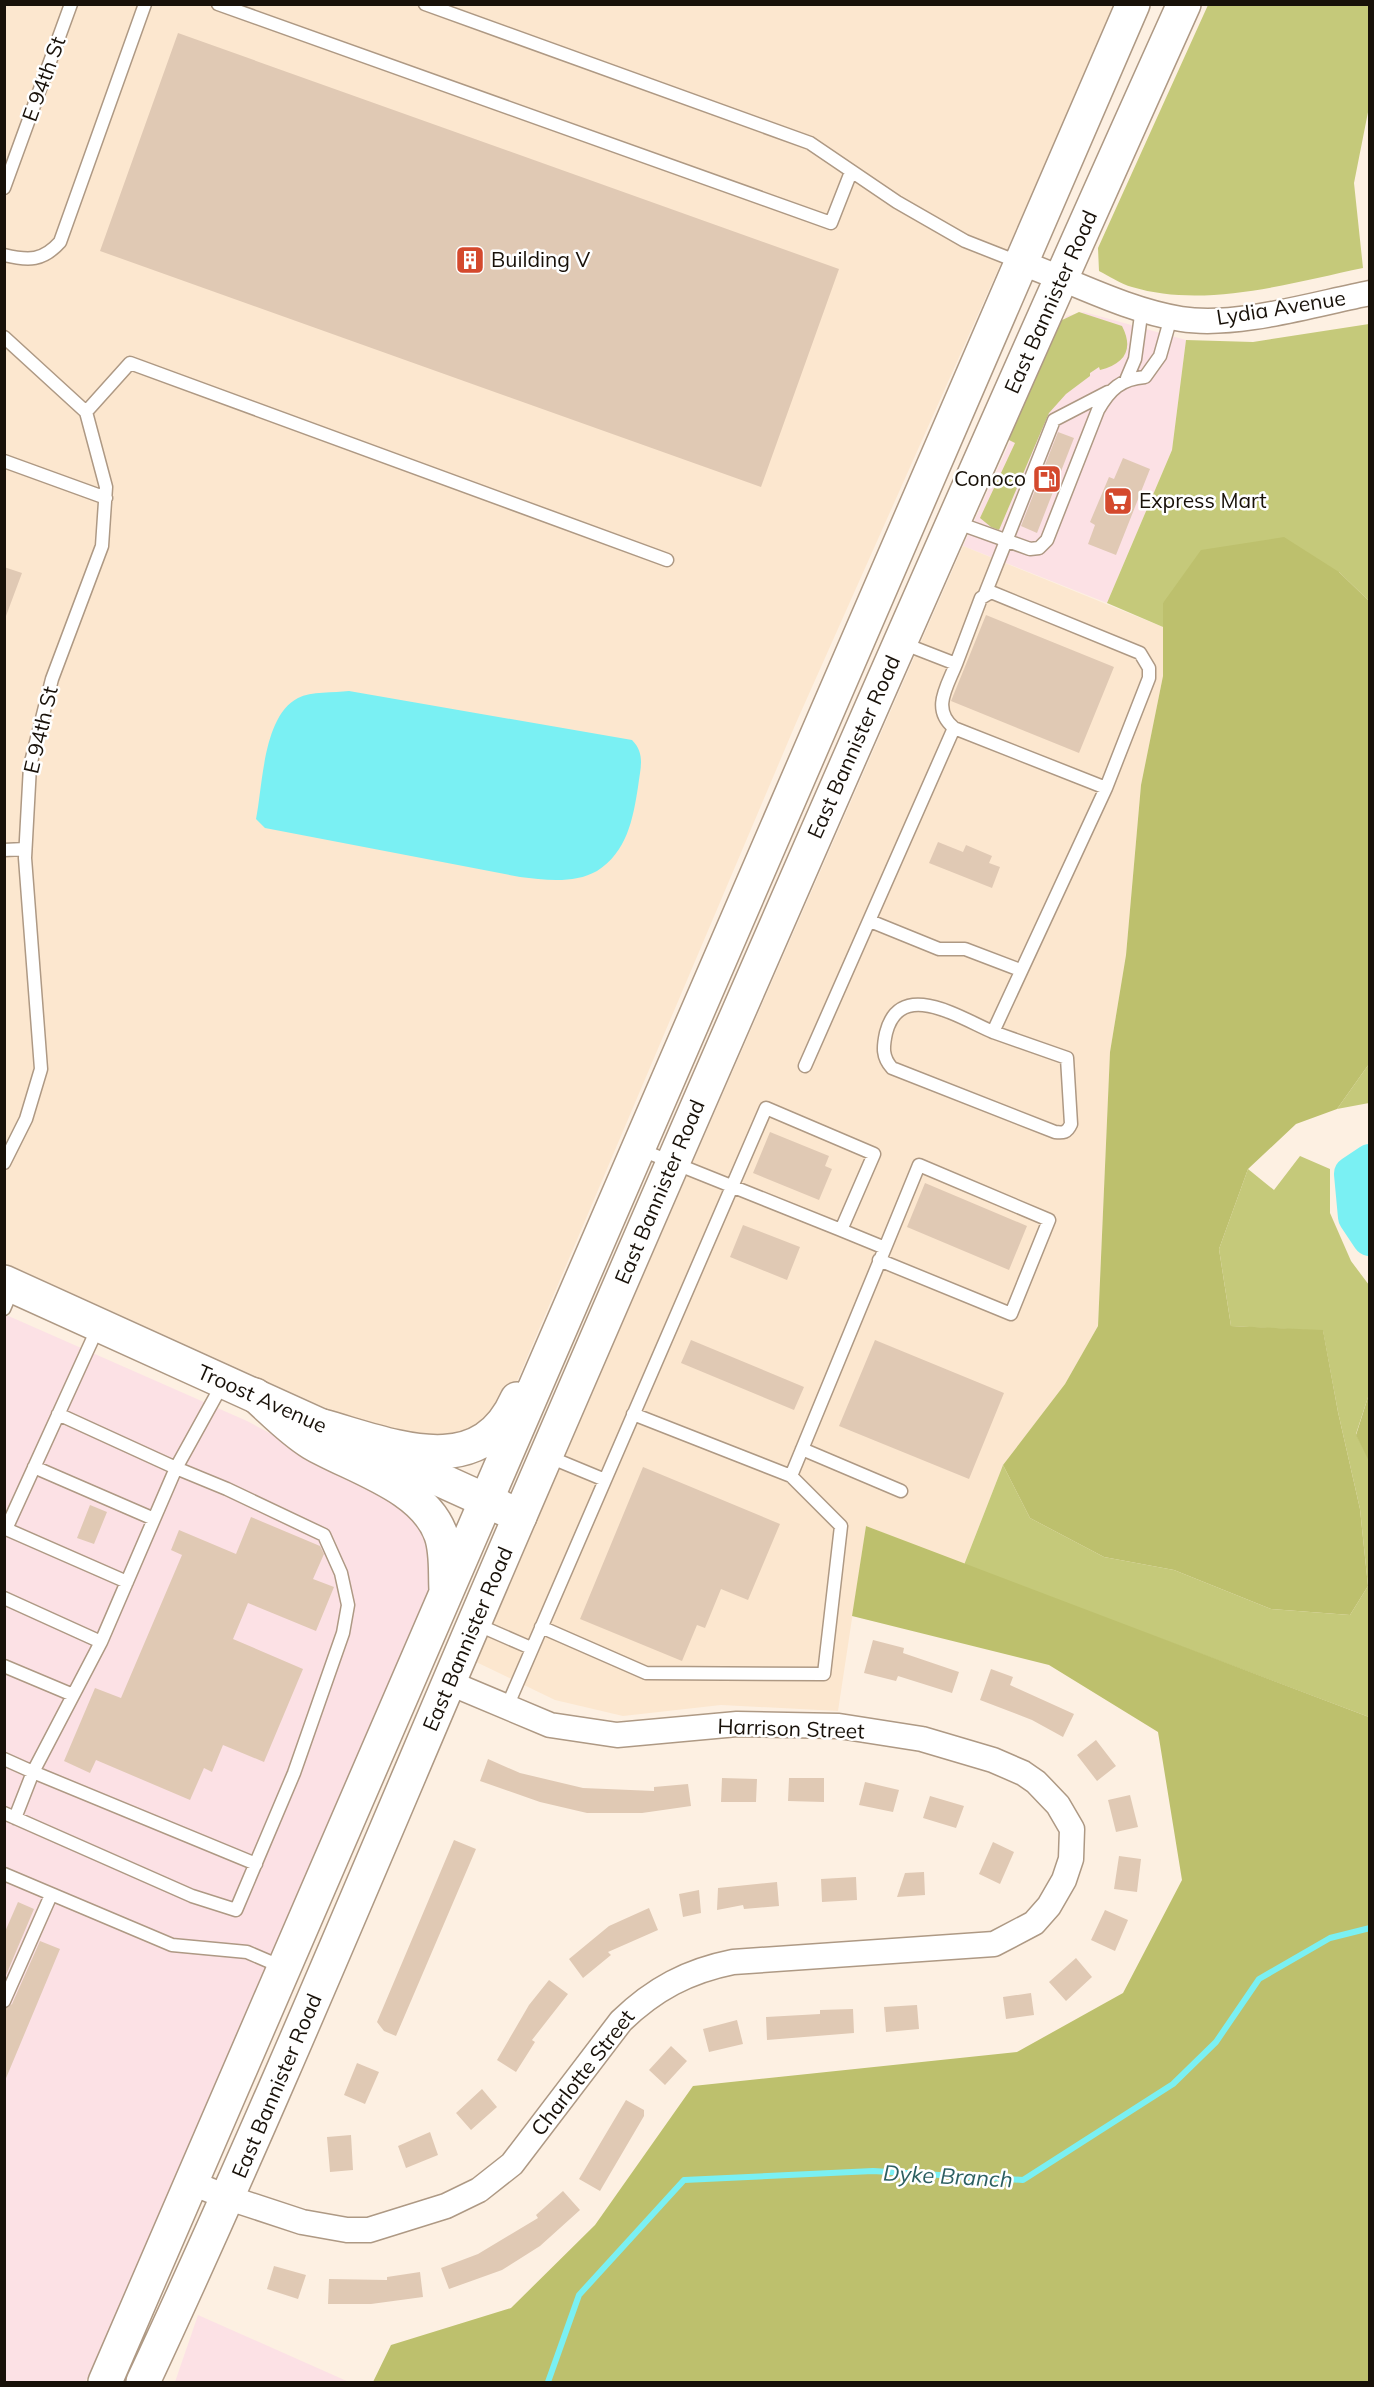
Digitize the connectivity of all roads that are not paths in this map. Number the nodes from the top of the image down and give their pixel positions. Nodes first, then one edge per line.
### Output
1 (71, 4) edge
2 (145, 4) edge
3 (218, 4) edge
4 (425, 4) edge
5 (1134, 4) edge
6 (1184, 4) edge
7 (851, 172) junction
8 (4, 188) edge
9 (4, 255) edge
10 (1022, 263) junction
11 (1061, 278) junction
12 (1370, 293) edge
13 (1142, 308) junction
14 (1171, 317) junction
15 (4, 337) edge
16 (1127, 378) junction
17 (1109, 391) junction
18 (86, 412) junction
19 (4, 461) edge
20 (105, 498) junction
21 (953, 521) junction
22 (1006, 540) junction
23 (667, 560) dead end
24 (986, 594) junction
25 (900, 642) junction
26 (956, 664) junction
27 (954, 728) junction
28 (1106, 788) junction
29 (25, 849) junction
30 (4, 850) edge
31 (870, 921) junction
32 (1020, 970) junction
33 (993, 1032) junction
34 (805, 1066) dead end
35 (639, 1149) junction
36 (4, 1163) edge
37 (673, 1163) junction
38 (732, 1186) junction
39 (605, 1227) junction
40 (841, 1230) junction
41 (885, 1248) junction
42 (879, 1260) junction
43 (8, 1293) edge
44 (99, 1325) junction
45 (224, 1382) junction
46 (255, 1395) junction
47 (58, 1414) junction
48 (633, 1414) junction
49 (322, 1426) junction
50 (802, 1449) junction
51 (546, 1456) junction
52 (34, 1467) junction
53 (176, 1468) junction
54 (791, 1476) junction
55 (604, 1480) junction
56 (901, 1491) dead end
57 (487, 1500) junction
58 (520, 1516) junction
59 (154, 1519) junction
60 (127, 1582) junction
61 (446, 1596) junction
62 (4, 1598) edge
63 (475, 1623) junction
64 (541, 1627) junction
65 (101, 1642) junction
66 (531, 1648) junction
67 (4, 1666) edge
68 (450, 1683) junction
69 (73, 1695) junction
70 (506, 1709) junction
71 (4, 1760) edge
72 (33, 1772) junction
73 (10, 1815) edge
74 (256, 1864) junction
75 (1068, 1866) joint
76 (4, 1874) edge
77 (51, 1895) junction
78 (285, 1968) junction
79 (4, 2001) edge
80 (192, 2183) junction
81 (229, 2198) junction
82 (105, 2381) edge
83 (143, 2382) edge
84 (165, 2382) edge

1 - 8 lane, E 94th St
2 - 9 lane
3 - 7 lane
4 - 7 lane
5 - 10 main road, East Bannister Road
6 - 11 main road, East Bannister Road
7 - 10 lane
10 - 11 street, Lydia Avenue
10 - 35 main road, East Bannister Road
11 - 13 street, Lydia Avenue
11 - 21 main road, East Bannister Road
12 - 14 street, Lydia Avenue
13 - 14 street, Lydia Avenue
13 - 16 lane
14 - 16 lane
15 - 18 lane
16 - 17 lane
17 - 22 lane
17 - 22 lane
18 - 20 lane, E 94th St
18 - 23 lane
19 - 20 lane
20 - 29 lane, E 94th St
21 - 22 lane
21 - 25 main road, East Bannister Road
22 - 24 lane
24 - 26 lane
24 - 28 lane
25 - 26 lane
25 - 37 main road, East Bannister Road
26 - 27 lane
27 - 28 lane
27 - 31 lane
28 - 32 lane
29 - 30 lane
29 - 36 lane, E 94th St
31 - 32 lane
31 - 34 lane
32 - 33 lane
33 - 33 lane
35 - 37 lane
35 - 39 main road, East Bannister Road
37 - 38 lane
37 - 51 main road, East Bannister Road
38 - 40 lane
38 - 40 lane
38 - 48 lane
39 - 49 main road
39 - 57 main road, East Bannister Road
40 - 41 lane
41 - 42 lane
41 - 42 lane
42 - 50 lane
43 - 44 main road, Troost Avenue
44 - 45 main road, Troost Avenue
44 - 47 lane
45 - 46 main road, Troost Avenue
45 - 53 lane
46 - 49 main road, Troost Avenue
46 - 61 main road
47 - 52 lane
47 - 53 lane
48 - 54 lane
48 - 55 lane
49 - 57 main road, Troost Avenue
50 - 54 lane
50 - 56 lane
51 - 55 lane
51 - 58 main road, East Bannister Road
52 - 59 lane
52 - 60 lane
53 - 59 lane
53 - 74 lane
54 - 64 lane
55 - 64 lane
57 - 58 main road, Troost Avenue
57 - 61 main road, East Bannister Road
58 - 63 main road, East Bannister Road
59 - 60 lane
60 - 65 lane
61 - 78 main road, East Bannister Road
62 - 65 lane
63 - 66 lane
63 - 68 main road, East Bannister Road
64 - 66 lane
65 - 69 lane
66 - 70 lane
67 - 69 lane
68 - 70 street, Harrison Street
68 - 81 main road, East Bannister Road
69 - 72 lane
70 - 75 street, Harrison Street
71 - 72 lane
72 - 73 lane
72 - 74 lane
73 - 74 lane
75 - 81 street, Charlotte Street
76 - 77 lane
77 - 78 lane
77 - 79 lane
78 - 80 main road, East Bannister Road
80 - 81 street, Charlotte Street
80 - 82 main road, East Bannister Road
81 - 83 main road, East Bannister Road
81 - 84 main road

